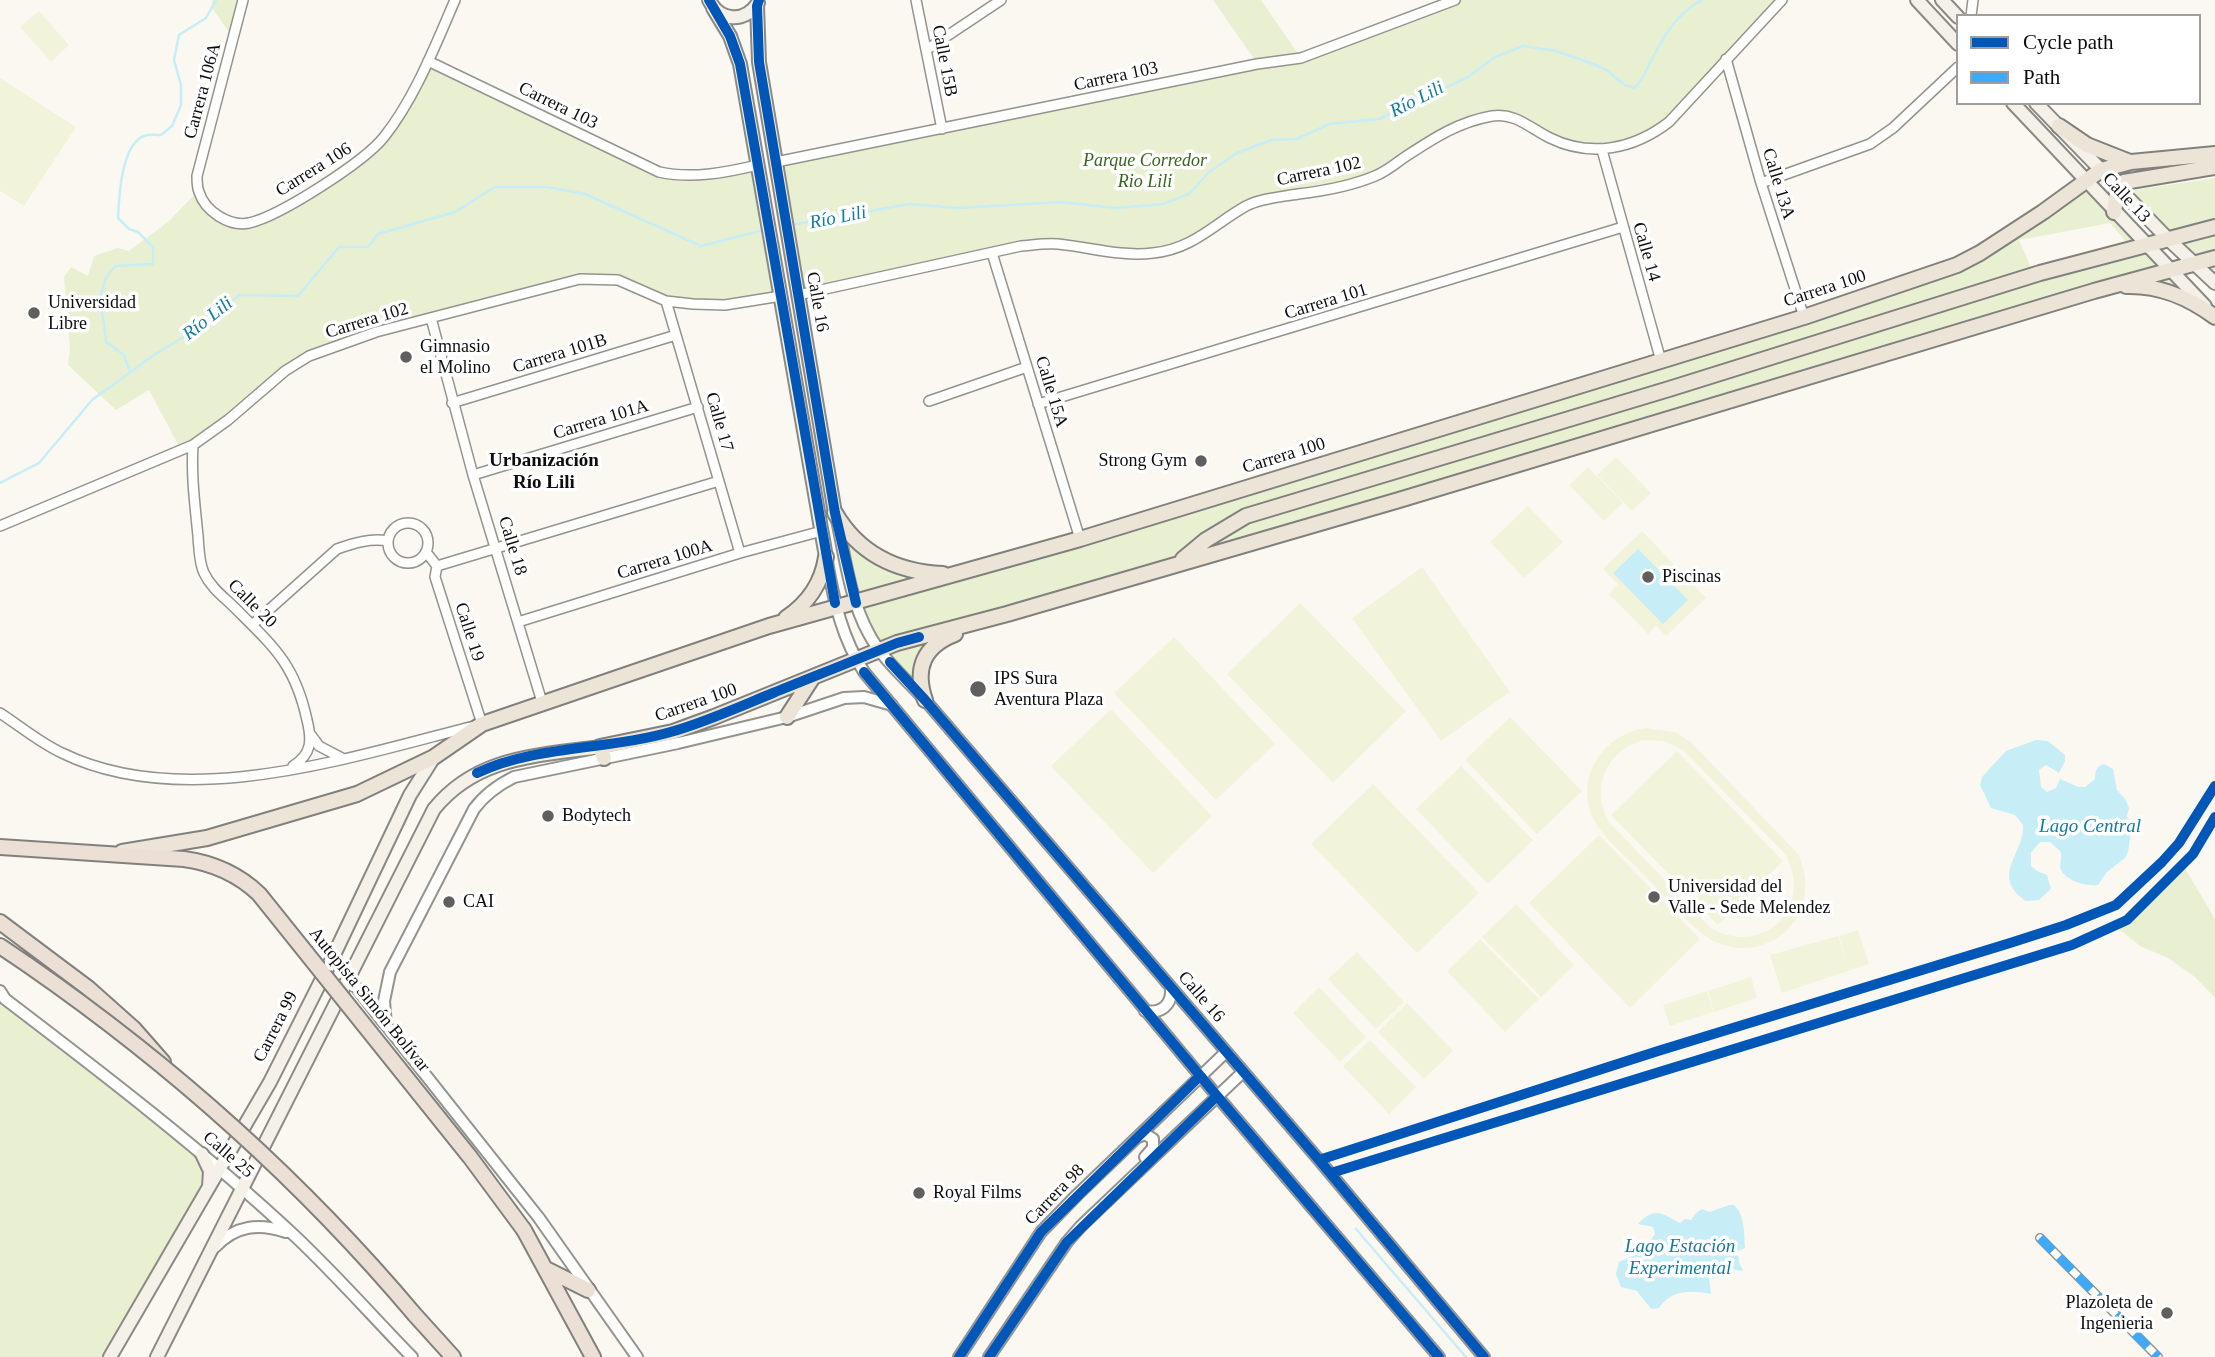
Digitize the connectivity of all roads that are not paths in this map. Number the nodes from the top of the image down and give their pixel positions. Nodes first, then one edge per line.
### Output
1 (243, 0) edge
2 (455, 0) edge
3 (916, 0) edge
4 (1001, 0) edge
5 (1455, 0) edge
6 (1782, 0) edge
7 (1917, 0) edge
8 (1942, 0) edge
9 (758, 3) edge
10 (711, 4) edge
11 (1956, 15) edge
12 (1956, 42) edge
13 (926, 50) junction
14 (1726, 59) junction
15 (428, 61) junction
16 (1956, 69) edge
17 (2015, 105) edge
18 (2038, 105) edge
19 (2059, 127) junction
20 (942, 129) junction
21 (1602, 150) junction
22 (2215, 154) edge
23 (776, 162) junction
24 (2131, 162) junction
25 (758, 165) junction
26 (2215, 167) edge
27 (2101, 170) junction
28 (2085, 180) junction
29 (1761, 183) junction
30 (2118, 187) junction
31 (198, 191) joint
32 (2114, 212) junction
33 (1623, 227) junction
34 (2215, 228) edge
35 (2168, 239) junction
36 (2145, 245) junction
37 (992, 253) junction
38 (2215, 258) edge
39 (2193, 264) junction
40 (2168, 269) junction
41 (2215, 283) edge
42 (2094, 291) junction
43 (798, 295) junction
44 (781, 296) junction
45 (666, 301) junction
46 (2215, 316) edge
47 (1804, 317) junction
48 (431, 318) junction
49 (676, 335) junction
50 (1661, 361) junction
51 (1027, 367) junction
52 (929, 401) dead end
53 (452, 403) junction
54 (1038, 404) junction
55 (698, 407) junction
56 (193, 445) junction
57 (473, 475) junction
58 (719, 481) junction
59 (835, 513) junction
60 (0, 526) edge
61 (822, 531) junction
62 (1080, 539) junction
63 (388, 541) junction
64 (496, 548) junction
65 (426, 552) junction
66 (740, 552) junction
67 (826, 557) junction
68 (1178, 563) junction
69 (437, 566) junction
70 (958, 575) junction
71 (856, 603) junction
72 (836, 608) junction
73 (1007, 614) junction
74 (519, 622) junction
75 (252, 625) junction
76 (769, 626) junction
77 (879, 650) junction
78 (856, 660) junction
79 (813, 677) junction
80 (925, 699) junction
81 (542, 702) junction
82 (892, 705) junction
83 (0, 713) edge
84 (787, 716) junction
85 (482, 724) junction
86 (311, 734) junction
87 (602, 752) junction
88 (434, 757) junction
89 (344, 758) junction
90 (289, 769) junction
91 (0, 847) edge
92 (79, 853) junction
93 (114, 853) junction
94 (0, 856) edge
95 (0, 922) edge
96 (0, 946) edge
97 (350, 979) junction
98 (1171, 989) junction
99 (2, 995) edge
100 (1145, 1011) junction
101 (386, 1025) junction
102 (1226, 1052) junction
103 (1243, 1072) junction
104 (175, 1075) junction
105 (1200, 1076) junction
106 (1217, 1096) junction
107 (1137, 1138) junction
108 (202, 1154) junction
109 (220, 1170) junction
110 (1136, 1173) junction
111 (209, 1188) junction
112 (241, 1189) junction
113 (2040, 1238) dead end
114 (299, 1240) junction
115 (209, 1255) junction
116 (548, 1270) junction
117 (588, 1290) junction
118 (110, 1357) edge
119 (157, 1357) edge
120 (412, 1357) edge
121 (453, 1357) edge
122 (593, 1357) edge
123 (638, 1357) edge
124 (959, 1357) edge
125 (989, 1357) edge
126 (1439, 1357) edge
127 (1483, 1357) edge
128 (2158, 1357) edge

1 - 31 street, Carrera 106A
2 - 15 street, Carrera 106
3 - 13 street, Calle 15B
4 - 13 street
5 - 20 street, Carrera 103
6 - 14 street, Carrera 102
7 - 12 main road
8 - 11 main road
9 - 10 main road
9 - 23 main road, Calle 16
10 - 25 main road, Calle 16
13 - 20 street, Calle 15B
14 - 21 street, Carrera 102
14 - 29 street, Calle 13A
15 - 25 street, Carrera 103
15 - 31 street, Carrera 106
16 - 29 street
17 - 28 main road, Calle 13
18 - 19 main road, Calle 13
19 - 24 main road
19 - 27 main road, Calle 13
20 - 23 street, Carrera 103
21 - 33 street, Calle 14
21 - 37 street, Carrera 102
22 - 24 main road, Carrera 100
23 - 43 main road, Calle 16
24 - 27 main road, Carrera 100
25 - 44 main road, Calle 16
26 - 30 main road
27 - 28 main road, Carrera 100
27 - 30 main road, Calle 13
28 - 32 main road, Calle 13
28 - 47 main road, Carrera 100
29 - 47 street, Calle 13A
30 - 32 main road
30 - 35 main road, Calle 13
32 - 36 main road, Calle 13
33 - 50 street, Calle 14
33 - 54 street, Carrera 101
34 - 35 main road
35 - 36 main road
35 - 39 main road, Calle 13
36 - 40 main road, Calle 13
36 - 68 main road
37 - 43 street, Carrera 102
37 - 51 street, Calle 15A
38 - 39 main road, Carrera 100
39 - 40 main road, Carrera 100
39 - 41 main road, Calle 13
40 - 42 main road, Carrera 100
40 - 46 main road, Calle 13
42 - 46 main road
42 - 68 main road, Carrera 100
43 - 59 main road, Calle 16
44 - 45 street, Carrera 102
44 - 61 main road, Calle 16
45 - 48 street, Carrera 102
45 - 49 street, Calle 17
47 - 50 main road, Carrera 100
48 - 53 street, Calle 18
48 - 56 street, Carrera 102
49 - 53 street, Carrera 101B
49 - 55 street, Calle 17
50 - 62 main road, Carrera 100
51 - 52 street
51 - 54 street, Calle 15A
53 - 57 street, Calle 18
54 - 62 street, Calle 15A
55 - 57 street, Carrera 101A
55 - 58 street, Calle 17
56 - 60 street, Carrera 102
56 - 75 street, Calle 20
57 - 64 street, Calle 18
58 - 64 street
58 - 66 street, Calle 17
59 - 70 main road
59 - 71 street, Calle 16
61 - 66 street, Carrera 100A
61 - 67 main road, Calle 16
62 - 70 main road, Carrera 100
63 - 65 street
63 - 65 street
63 - 75 street
64 - 69 street
64 - 74 street, Calle 18
65 - 69 street, Calle 19
66 - 74 street, Carrera 100A
67 - 72 street, Calle 16
67 - 76 main road
68 - 73 main road, Carrera 100
69 - 85 street, Calle 19
70 - 71 main road, Carrera 100
71 - 72 main road, Carrera 100
71 - 77 street, Calle 16
72 - 76 main road, Carrera 100
72 - 78 street, Calle 16
73 - 77 main road, Carrera 100
73 - 80 main road
74 - 81 street, Calle 18
75 - 86 street, Calle 20
76 - 81 main road, Carrera 100
77 - 78 main road, Carrera 100
77 - 80 street, Calle 16
78 - 79 main road, Carrera 100
78 - 82 street, Calle 16
79 - 84 main road
79 - 87 main road, Carrera 100
80 - 98 street, Calle 16
81 - 85 main road, Carrera 100
82 - 84 street, Carrera 100
82 - 100 street, Calle 16
83 - 90 street, Carrera 100
84 - 87 street, Carrera 100
85 - 88 main road, Carrera 99
85 - 89 street, Carrera 100
86 - 89 street
86 - 90 street
87 - 97 main road, Carrera 100
87 - 101 street, Carrera 100
88 - 93 main road
88 - 109 main road, Carrera 99
89 - 90 street, Carrera 100
91 - 92 highway, Autopista Simón Bolívar
92 - 93 highway, Autopista Simón Bolívar
92 - 94 highway
93 - 116 highway, Autopista Simón Bolívar, bridge
95 - 104 highway, bridge
96 - 104 highway, bridge
97 - 101 street
97 - 112 main road
98 - 100 street
98 - 102 street, Calle 16
99 - 108 street, Calle 25
100 - 105 street, Calle 16
101 - 117 street
102 - 103 street, Calle 16
102 - 105 street, Carrera 98
103 - 106 street
103 - 127 street, Calle 16
104 - 121 highway, bridge
105 - 106 street, Calle 16
105 - 107 street, Carrera 98
106 - 110 street
106 - 126 street, Calle 16
107 - 110 street
107 - 124 street, Carrera 98
108 - 109 street, Calle 25
108 - 111 main road
109 - 111 main road, Carrera 99
109 - 112 street, Calle 25
110 - 125 street
111 - 118 main road, Carrera 99
112 - 114 street, Calle 25
112 - 115 main road
113 - 128 street
114 - 115 street
114 - 120 street, Calle 25
115 - 119 main road
116 - 117 highway
116 - 122 highway, Autopista Simón Bolívar
117 - 123 street

